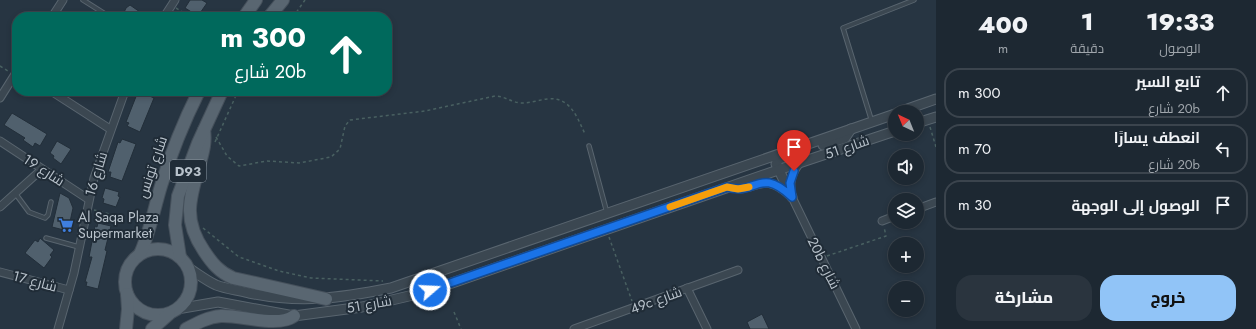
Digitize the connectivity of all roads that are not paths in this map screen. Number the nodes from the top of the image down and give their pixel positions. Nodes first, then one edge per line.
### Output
1 (63, 0) edge
2 (83, 0) edge
3 (256, 0) edge
4 (283, 0) edge
5 (914, 0) edge
6 (173, 3) edge
7 (55, 12) edge
8 (102, 12) edge
9 (167, 12) edge
10 (248, 12) edge
11 (273, 12) edge
12 (12, 79) edge
13 (59, 96) edge
14 (124, 96) edge
15 (197, 96) edge
16 (220, 96) edge
17 (0, 98) edge
18 (936, 100) edge
19 (921, 105) edge
20 (888, 116) edge
21 (872, 122) junction
22 (110, 129) junction
23 (852, 129) junction
24 (204, 130) junction
25 (888, 133) edge
26 (0, 141) edge
27 (589, 146) dead end
28 (800, 163) junction
29 (42, 169) junction
30 (778, 170) junction
31 (727, 187) junction
32 (15, 193) junction
33 (792, 197) junction
34 (88, 199) junction
35 (51, 202) dead end
36 (936, 202) edge
37 (924, 206) edge
38 (0, 207) edge
39 (607, 213) junction
40 (888, 219) edge
41 (882, 221) road end
42 (46, 238) dead end
43 (79, 247) junction
44 (140, 254) junction
45 (180, 256) junction
46 (190, 269) junction
47 (738, 270) dead end
48 (0, 272) edge
49 (687, 288) junction
50 (69, 290) junction
51 (126, 293) junction
52 (326, 299) junction
53 (173, 311) junction
54 (294, 316) junction
55 (58, 329) edge
56 (126, 329) edge
57 (152, 329) edge
58 (186, 329) edge
59 (574, 329) edge
60 (707, 329) edge
61 (856, 329) edge

1 - 7 street
2 - 8 lane
3 - 10 main road
4 - 11 main road
5 - 21 lane
6 - 9 street
12 - 17 street
13 - 22 street
14 - 22 street, شارع 16
15 - 44 main road, شارع تونس / D93
16 - 24 main road, D93
18 - 19 street
20 - 21 street, شارع 51
21 - 23 street, شارع 51
22 - 34 street, شارع 16
23 - 30 street
23 - 39 street, شارع 51
24 - 45 main road, D93
24 - 52 main road
25 - 28 street, شارع 51
26 - 29 street, شارع 19
27 - 39 lane
28 - 30 street, شارع 51
28 - 33 street, 20b شارع
29 - 32 street
29 - 34 street, شارع 19
30 - 31 street, شارع 51
30 - 33 street
31 - 33 street, 20b شارع
31 - 54 street, شارع 51
32 - 35 lane
32 - 38 street
33 - 61 street, 20b شارع
34 - 43 street, شارع 16
36 - 37 street
39 - 52 street, شارع 51
40 - 41 street
42 - 43 lane
43 - 50 street, شارع 16
44 - 45 main road
44 - 51 main road
45 - 46 main road
46 - 52 street, شارع 51
46 - 53 main road
47 - 49 street, 49c شارع
48 - 50 street, شارع 17
49 - 59 street, 49c شارع
49 - 60 street
50 - 55 street, شارع 16
51 - 53 main road
51 - 56 main road
53 - 54 street, شارع 51
53 - 57 main road
54 - 58 main road

